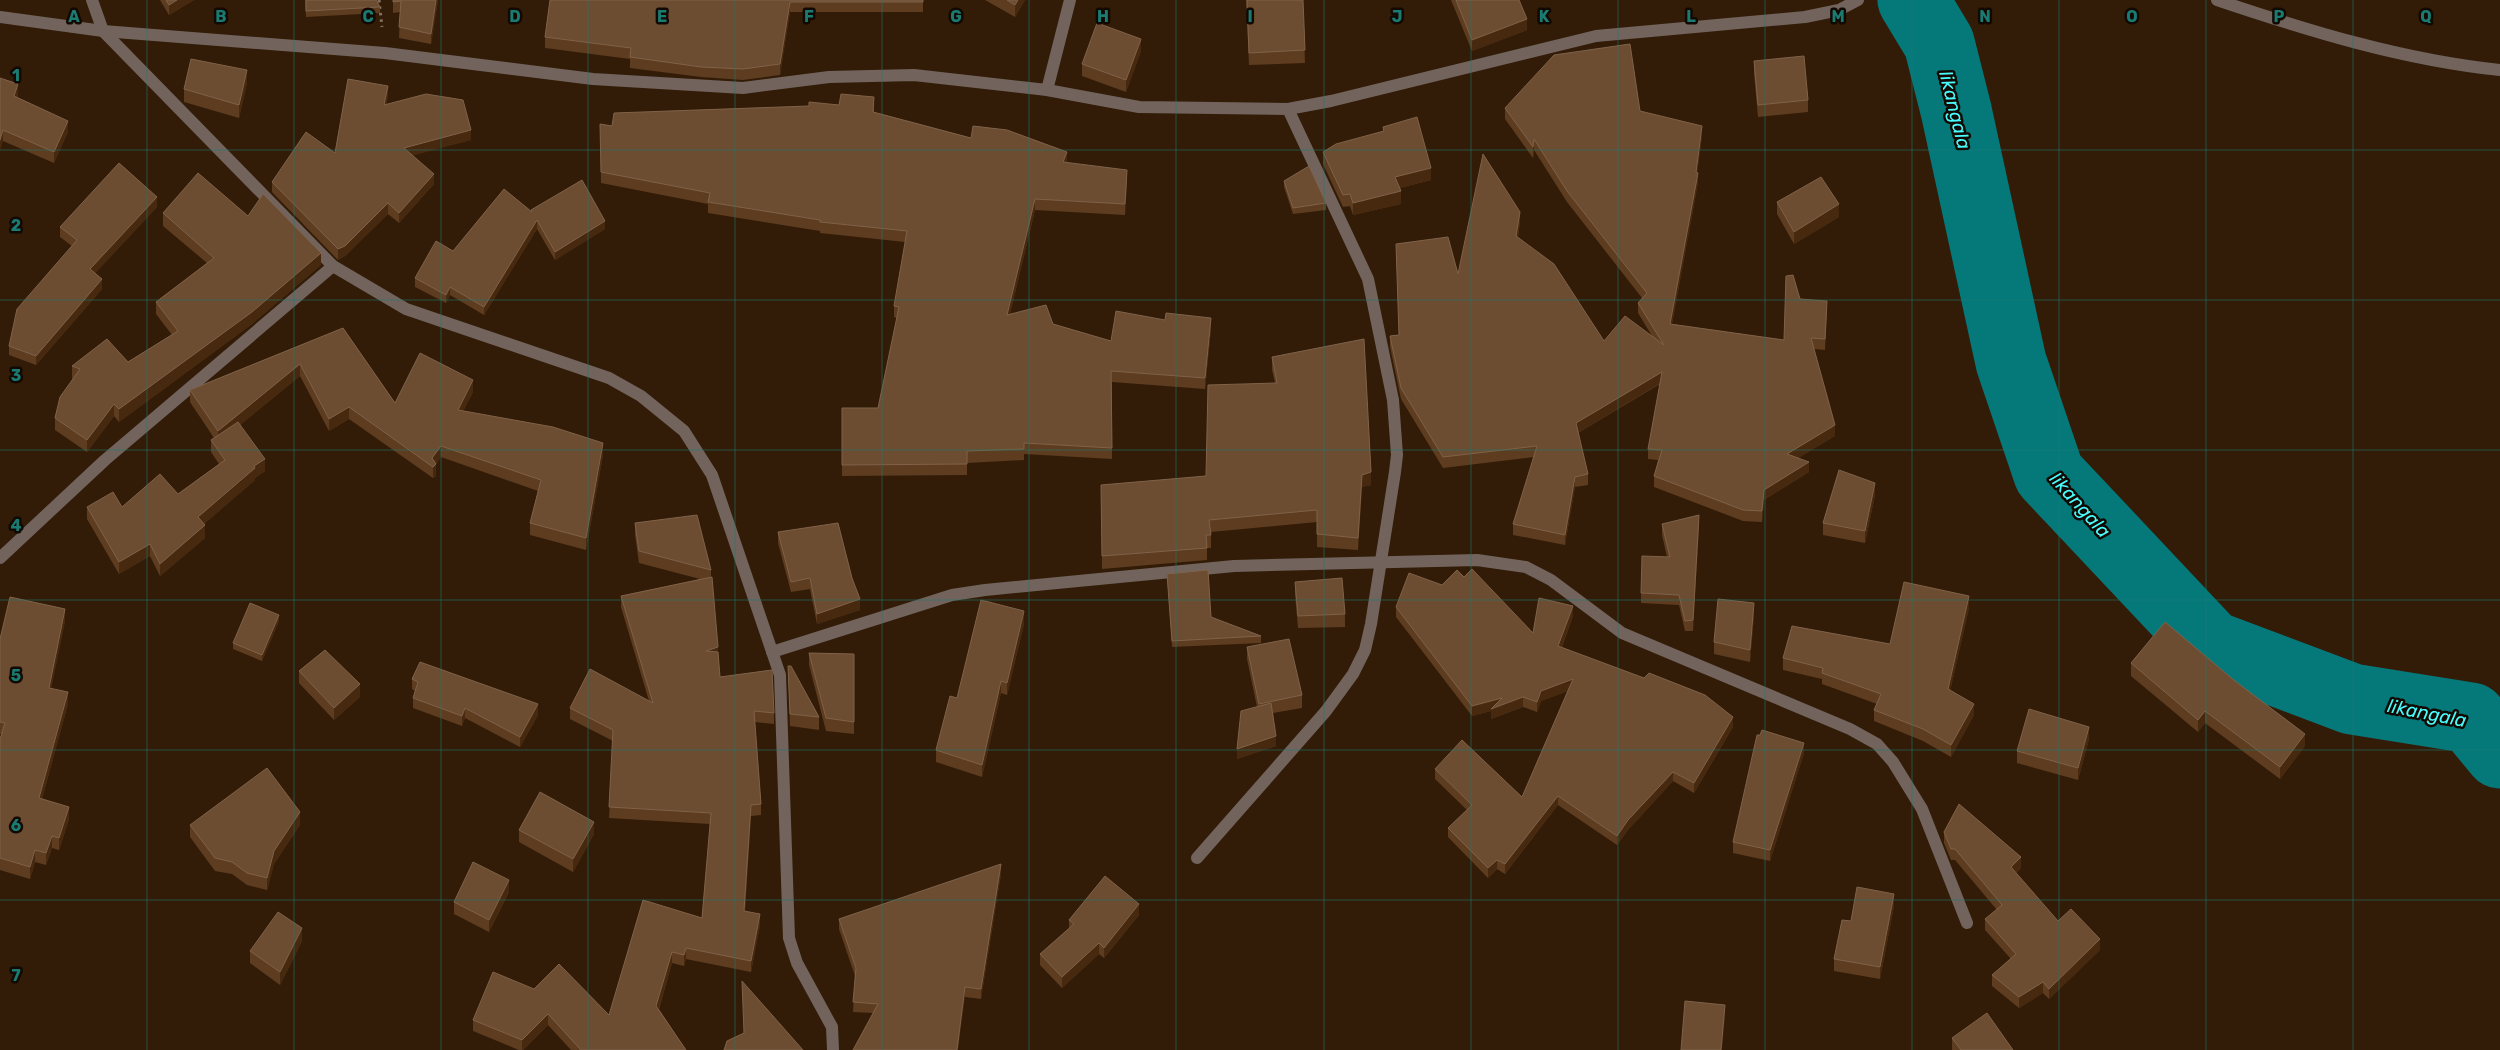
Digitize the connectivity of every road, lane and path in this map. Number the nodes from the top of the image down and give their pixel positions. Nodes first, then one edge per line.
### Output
1 (92, 0) edge
2 (1070, 0) edge
3 (1858, 0) edge
4 (2217, 0) edge
5 (0, 17) edge
6 (103, 31) junction
7 (2500, 70) edge
8 (1047, 90) junction
9 (1288, 109) junction
10 (333, 266) junction
11 (0, 558) edge
12 (1380, 560) junction
13 (772, 652) junction
14 (1198, 858) dead end
15 (1967, 923) dead end
16 (833, 1050) edge

1 - 6 street
2 - 8 street
3 - 9 street
4 - 7 street
5 - 6 street
6 - 8 street
6 - 10 street
8 - 9 street
9 - 12 street
10 - 11 street
10 - 13 street
12 - 13 street
12 - 14 street
12 - 15 street
13 - 16 street

